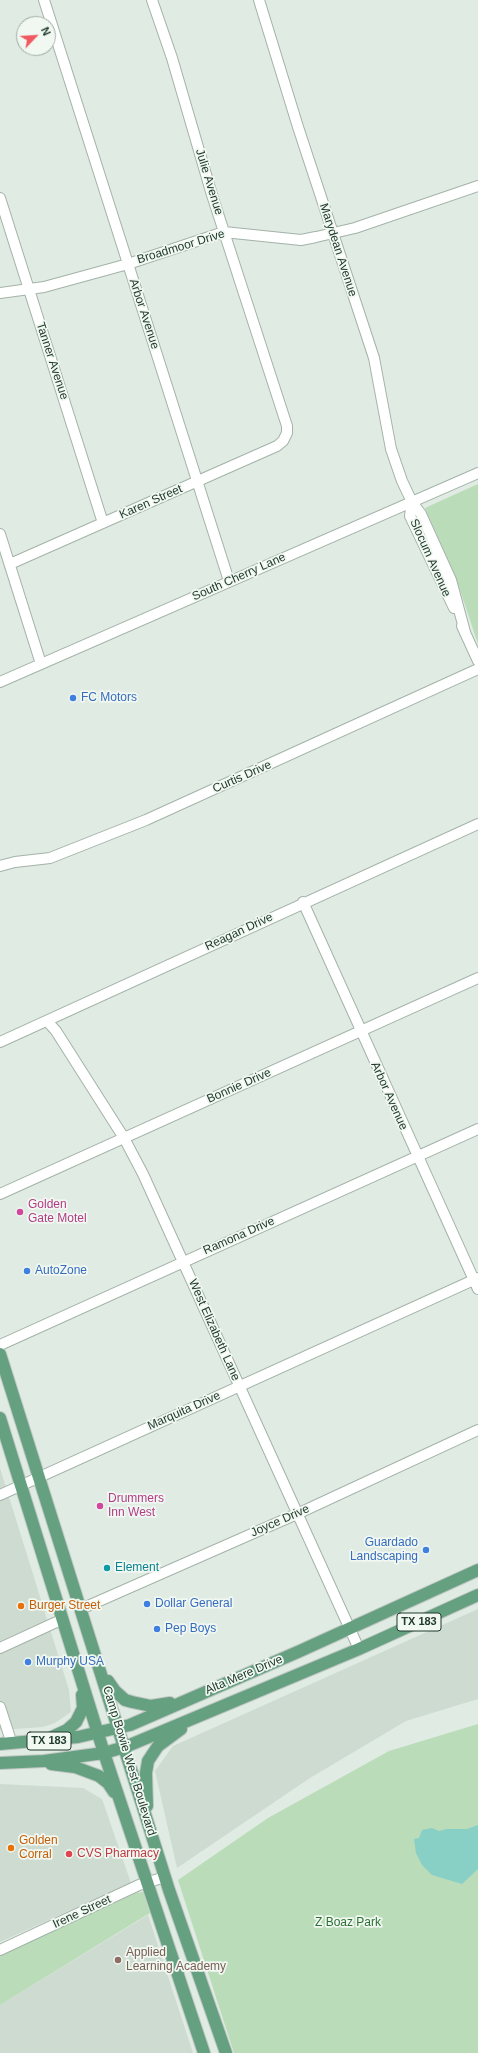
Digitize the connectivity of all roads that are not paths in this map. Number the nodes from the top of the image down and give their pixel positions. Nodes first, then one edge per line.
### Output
1 (44, 0) edge
2 (152, 0) edge
3 (258, 0) edge
4 (478, 186) edge
5 (0, 198) edge
6 (224, 232) junction
7 (332, 233) junction
8 (128, 264) junction
9 (29, 290) junction
10 (0, 293) edge
11 (287, 433) joint
12 (478, 473) edge
13 (197, 481) junction
14 (412, 502) junction
15 (103, 523) junction
16 (0, 534) edge
17 (10, 564) junction
18 (229, 581) junction
19 (478, 661) edge
20 (41, 664) junction
21 (478, 669) edge
22 (0, 682) edge
23 (478, 824) edge
24 (0, 866) edge
25 (303, 902) junction
26 (478, 978) edge
27 (48, 1022) junction
28 (360, 1032) junction
29 (0, 1042) edge
30 (478, 1129) edge
31 (124, 1138) junction
32 (417, 1157) junction
33 (0, 1194) edge
34 (184, 1262) junction
35 (477, 1282) edge
36 (0, 1345) edge
37 (0, 1354) edge
38 (239, 1386) junction
39 (0, 1418) edge
40 (478, 1430) edge
41 (38, 1478) junction
42 (20, 1487) junction
43 (0, 1495) edge
44 (297, 1514) junction
45 (478, 1570) edge
46 (478, 1595) edge
47 (82, 1609) junction
48 (63, 1619) junction
49 (350, 1629) junction
50 (67, 1631) junction
51 (0, 1648) edge
52 (360, 1649) junction
53 (95, 1650) junction
54 (191, 1698) junction
55 (0, 1707) edge
56 (198, 1717) junction
57 (119, 1728) junction
58 (98, 1733) junction
59 (40, 1742) junction
60 (6, 1744) edge
61 (125, 1748) junction
62 (104, 1753) junction
63 (30, 1762) junction
64 (0, 1763) edge
65 (122, 1808) junction
66 (145, 1812) junction
67 (165, 1877) junction
68 (147, 1884) junction
69 (0, 1950) edge
70 (204, 2053) edge
71 (226, 2053) edge

1 - 8 street, Arbor Avenue
2 - 6 street, Julie Avenue
3 - 7 street, Marydean Avenue
4 - 7 street, Broadmoor Drive
5 - 9 street, Tanner Avenue
6 - 7 street, Broadmoor Drive
6 - 8 street, Broadmoor Drive
6 - 11 street, Julie Avenue
7 - 14 street, Marydean Avenue
8 - 9 street, Broadmoor Drive
8 - 13 street, Arbor Avenue
9 - 10 street, Broadmoor Drive
9 - 15 street, Tanner Avenue
11 - 13 street, Karen Street
12 - 14 street, South Cherry Lane
13 - 15 street, Karen Street
13 - 18 street, Arbor Avenue
14 - 18 street, South Cherry Lane
14 - 19 street, Slocum Avenue
15 - 17 street, Karen Street
16 - 17 street
17 - 20 street
18 - 20 street, South Cherry Lane
20 - 22 street, South Cherry Lane
21 - 24 street, Curtis Drive
23 - 25 street, Reagan Drive
25 - 27 street, Reagan Drive
25 - 28 street, Arbor Avenue
26 - 28 street, Bonnie Drive
27 - 29 street, Reagan Drive
27 - 31 street, West Elizabeth Lane
28 - 31 street, Bonnie Drive
28 - 32 street, Arbor Avenue
30 - 32 street, Ramona Drive
31 - 33 street, Bonnie Drive
31 - 34 street, West Elizabeth Lane
32 - 34 street, Ramona Drive
32 - 35 street, Arbor Avenue
34 - 36 street, Ramona Drive
34 - 38 street, West Elizabeth Lane
35 - 38 street, Marquita Drive
37 - 41 main road, Camp Bowie West Boulevard
38 - 41 street, Marquita Drive
38 - 44 street, West Elizabeth Lane
39 - 42 main road, Camp Bowie West Boulevard
40 - 44 street, Joyce Drive
41 - 42 street, Marquita Drive
41 - 47 main road, Camp Bowie West Boulevard
42 - 43 street, Marquita Drive
42 - 48 main road, Camp Bowie West Boulevard
44 - 47 street, Joyce Drive
44 - 49 street, West Elizabeth Lane
45 - 49 main road, Alta Mere Drive / TX 183
46 - 52 main road, Alta Mere Drive / TX 183
47 - 53 main road, Camp Bowie West Boulevard
48 - 50 main road, Camp Bowie West Boulevard
48 - 51 street
49 - 52 street, West Elizabeth Lane
49 - 54 main road, Alta Mere Drive / TX 183
50 - 58 main road, Camp Bowie West Boulevard
50 - 59 main road
52 - 56 main road, Alta Mere Drive / TX 183
53 - 54 main road
53 - 57 main road, Camp Bowie West Boulevard
54 - 57 main road, Alta Mere Drive / TX 183
55 - 60 street
56 - 61 main road, Alta Mere Drive / TX 183
56 - 66 main road
57 - 58 main road, Alta Mere Drive / TX 183
57 - 61 main road, Camp Bowie West Boulevard
58 - 59 main road, Alta Mere Drive / TX 183
58 - 62 main road, Camp Bowie West Boulevard
59 - 60 main road, Alta Mere Drive / TX 183
61 - 62 main road, Alta Mere Drive / TX 183
61 - 66 main road, Camp Bowie West Boulevard
62 - 63 main road, Alta Mere Drive / TX 183
62 - 65 main road, Camp Bowie West Boulevard
63 - 64 main road, Alta Mere Drive / TX 183
63 - 65 main road
65 - 68 main road, Camp Bowie West Boulevard
66 - 67 main road, Camp Bowie West Boulevard
67 - 68 street, Irene Street
67 - 71 main road, Camp Bowie West Boulevard
68 - 69 street, Irene Street
68 - 70 main road, Camp Bowie West Boulevard

